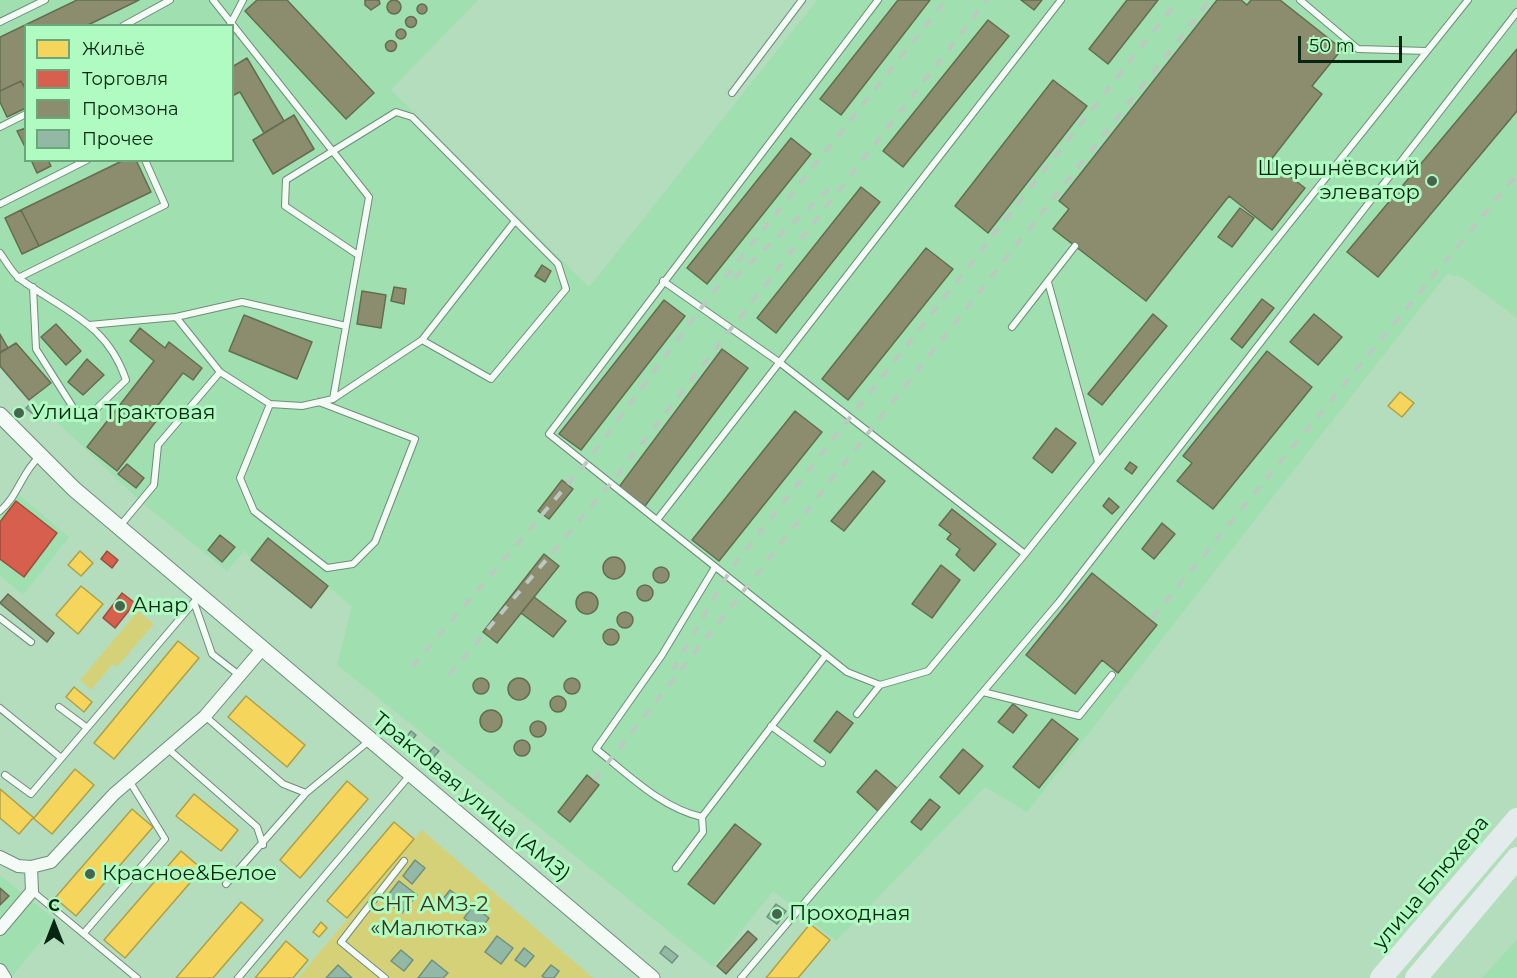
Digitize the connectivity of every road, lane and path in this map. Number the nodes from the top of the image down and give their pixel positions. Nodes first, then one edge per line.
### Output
1 (45, 0) edge
2 (170, 0) edge
3 (213, 0) edge
4 (243, 0) edge
5 (802, 0) edge
6 (878, 0) edge
7 (1061, 0) edge
8 (1300, 0) edge
9 (1468, 0) edge
10 (1517, 12) edge
11 (0, 22) edge
12 (127, 24) edge
13 (231, 24) edge
14 (234, 28) edge
15 (1427, 51) junction
16 (732, 93) dead end
17 (24, 115) edge
18 (0, 127) edge
19 (332, 151) junction
20 (83, 162) edge
21 (147, 162) edge
22 (0, 204) edge
23 (515, 221) junction
24 (1075, 246) dead end
25 (0, 253) edge
26 (358, 255) junction
27 (18, 278) junction
28 (663, 281) junction
29 (1048, 282) junction
30 (33, 287) junction
31 (176, 317) junction
32 (89, 325) junction
33 (346, 326) junction
34 (1012, 327) dead end
35 (422, 340) junction
36 (779, 362) junction
37 (220, 372) junction
38 (333, 399) junction
39 (319, 402) junction
40 (270, 404) junction
41 (0, 415) edge
42 (40, 456) junction
43 (1098, 462) junction
44 (0, 511) edge
45 (657, 520) junction
46 (120, 527) junction
47 (1025, 554) junction
48 (715, 567) junction
49 (197, 598) junction
50 (0, 618) edge
51 (31, 642) dead end
52 (262, 648) junction
53 (826, 656) junction
54 (239, 675) junction
55 (1112, 675) dead end
56 (880, 685) junction
57 (983, 692) junction
58 (59, 707) dead end
59 (0, 708) edge
60 (857, 714) dead end
61 (205, 716) junction
62 (771, 726) junction
63 (86, 728) junction
64 (371, 740) junction
65 (167, 748) junction
66 (60, 757) junction
67 (822, 763) dead end
68 (411, 774) junction
69 (5, 775) dead end
70 (130, 782) junction
71 (306, 793) junction
72 (702, 817) junction
73 (1517, 819) edge
74 (263, 845) junction
75 (0, 857) edge
76 (1517, 858) edge
77 (404, 861) dead end
78 (31, 867) junction
79 (676, 868) dead end
80 (226, 884) dead end
81 (32, 891) junction
82 (0, 929) edge
83 (84, 933) junction
84 (0, 970) edge
85 (5, 978) edge
86 (137, 978) edge
87 (238, 978) edge
88 (385, 978) edge
89 (652, 978) edge
90 (741, 978) edge
91 (1381, 978) edge
92 (1416, 978) edge

1 - 11 lane
2 - 12 lane
3 - 13 lane
4 - 13 lane
5 - 16 lane
6 - 28 lane
7 - 36 lane
8 - 15 lane
9 - 15 lane
10 - 57 lane
14 - 19 lane
15 - 43 lane
17 - 18 lane
19 - 23 lane
19 - 26 lane
19 - 26 lane
20 - 22 lane
21 - 27 lane
23 - 35 lane
23 - 35 lane
24 - 29 lane
25 - 27 lane
26 - 33 lane
27 - 30 lane
28 - 36 lane
28 - 45 lane
29 - 34 lane
29 - 43 lane
30 - 32 lane
30 - 32 lane
31 - 32 lane
31 - 33 lane
31 - 37 lane
33 - 38 lane
35 - 38 lane
36 - 45 lane
36 - 47 lane
37 - 40 lane
37 - 46 lane
38 - 39 lane
39 - 40 lane
39 - 40 lane
41 - 42 street, Трактовая улица (АМЗ)
42 - 44 lane
42 - 46 street, Трактовая улица (АМЗ)
43 - 47 lane
45 - 48 lane
46 - 49 street, Трактовая улица (АМЗ)
47 - 56 lane
48 - 53 lane
48 - 72 lane
49 - 52 street, Трактовая улица (АМЗ)
49 - 54 lane
49 - 63 lane
50 - 51 lane
52 - 54 street
52 - 64 street, Трактовая улица (АМЗ)
53 - 56 lane
53 - 62 lane
54 - 61 street
55 - 57 lane
56 - 60 lane
57 - 90 lane
58 - 63 lane
59 - 66 lane
61 - 65 street
61 - 71 lane
62 - 67 lane
62 - 72 lane
63 - 66 lane
64 - 68 street, Трактовая улица (АМЗ)
64 - 71 lane
65 - 70 street
65 - 74 lane
66 - 69 lane
68 - 87 lane
68 - 89 street, Трактовая улица (АМЗ)
70 - 78 street
70 - 83 lane
71 - 74 lane
72 - 79 lane
73 - 91 main road, улица Блюхера
74 - 80 lane
75 - 78 street
76 - 92 main road
77 - 88 lane
78 - 81 street
81 - 82 street
81 - 83 lane
83 - 86 lane
84 - 85 street

